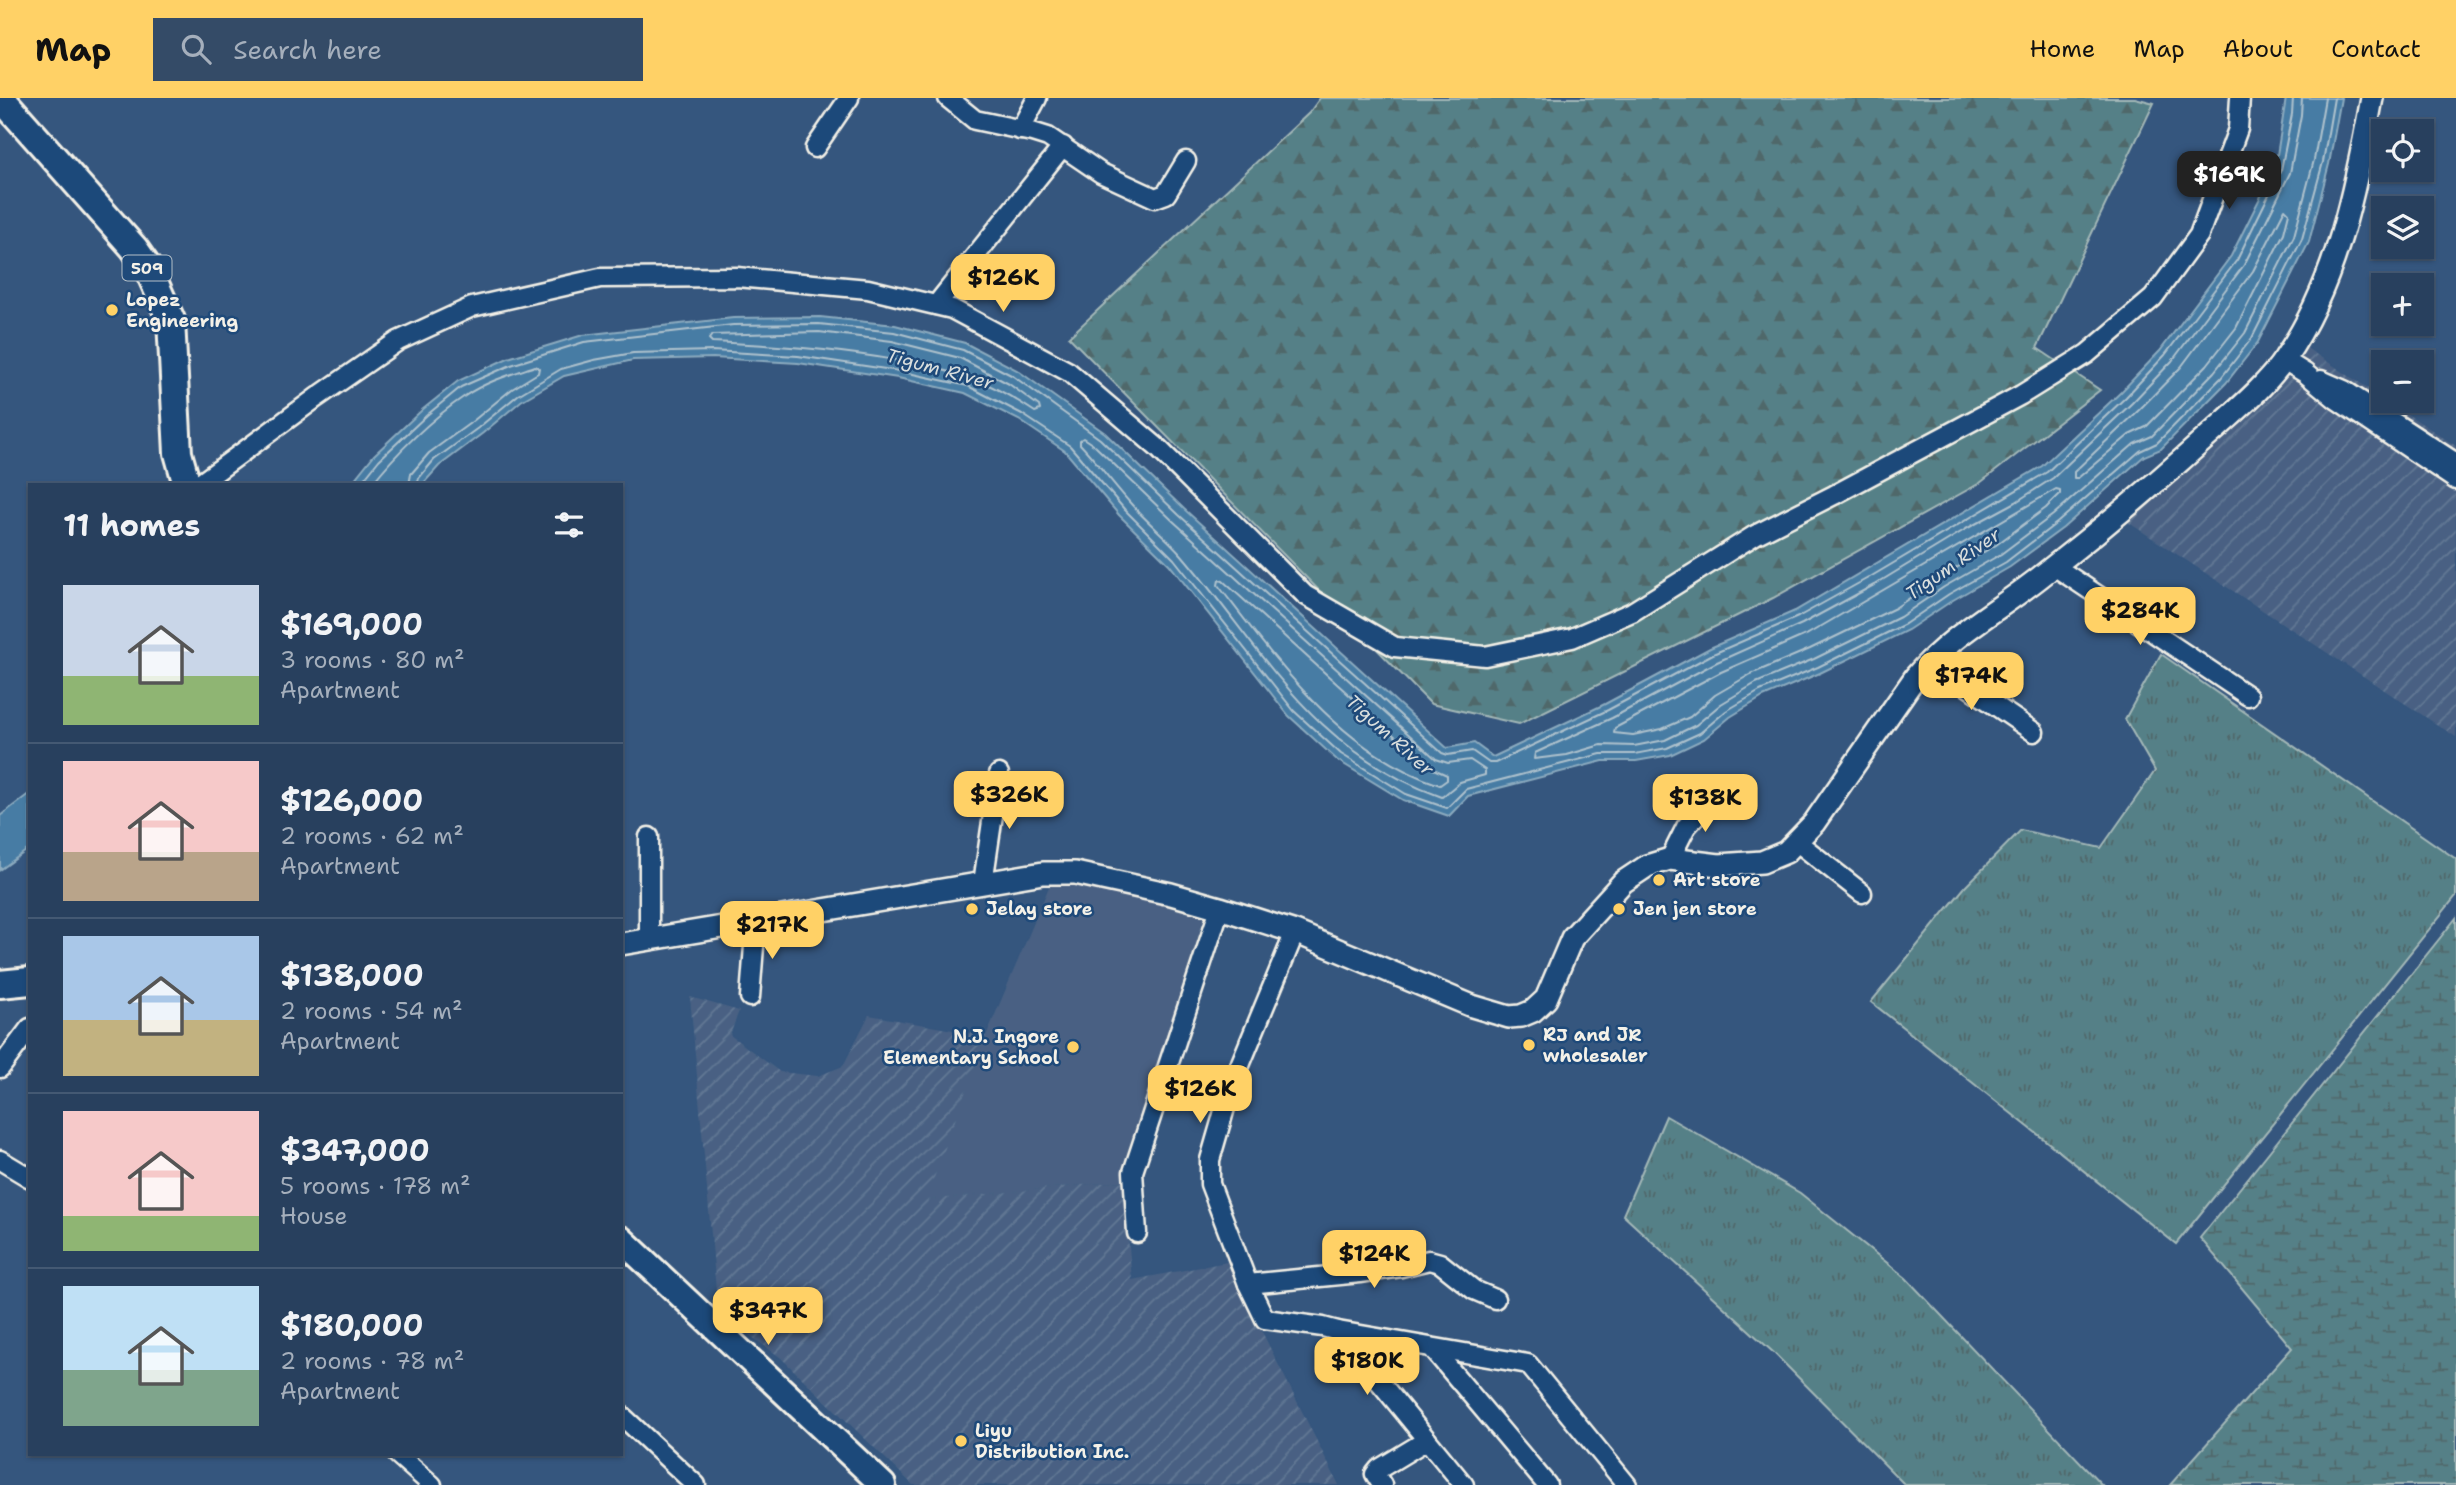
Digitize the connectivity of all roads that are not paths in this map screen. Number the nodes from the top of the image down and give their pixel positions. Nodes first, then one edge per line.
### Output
1 (1, 98) edge
2 (849, 98) edge
3 (1037, 98) edge
4 (2240, 98) edge
5 (2372, 98) edge
6 (950, 99) edge
7 (1020, 130) junction
8 (1063, 146) junction
9 (815, 148) dead end
10 (1186, 161) dead end
11 (936, 305) junction
12 (2284, 360) junction
13 (2305, 373) junction
14 (2456, 463) edge
15 (2456, 480) edge
16 (186, 483) edge
17 (201, 483) edge
18 (2054, 566) junction
19 (1929, 660) junction
20 (2248, 696) dead end
21 (2034, 732) dead end
22 (999, 774) dead end
23 (1717, 793) dead end
24 (649, 837) dead end
25 (1796, 841) junction
26 (1670, 859) junction
27 (983, 883) junction
28 (1862, 893) dead end
29 (1220, 908) junction
30 (756, 921) junction
31 (1295, 932) junction
32 (649, 939) junction
33 (623, 944) edge
34 (28, 982) edge
35 (0, 984) edge
36 (750, 998) dead end
37 (28, 1031) edge
38 (0, 1068) edge
39 (0, 1160) edge
40 (28, 1177) edge
41 (1136, 1233) dead end
42 (623, 1241) edge
43 (1248, 1284) junction
44 (1495, 1299) dead end
45 (1338, 1331) junction
46 (1432, 1348) junction
47 (623, 1417) edge
48 (1427, 1440) junction
49 (399, 1456) edge
50 (432, 1485) edge
51 (696, 1485) edge
52 (883, 1485) edge
53 (1382, 1485) edge
54 (1464, 1485) edge
55 (1547, 1485) edge
56 (1627, 1485) edge

1 - 16 main road, 509
2 - 9 street
3 - 7 street
4 - 11 street
5 - 12 street
6 - 7 street
7 - 8 street
8 - 10 street
8 - 11 street
11 - 17 street
12 - 13 street
12 - 18 street
13 - 14 street
13 - 15 street
18 - 19 street
18 - 20 street
19 - 21 street
19 - 25 street
22 - 27 street
23 - 26 street
24 - 32 street
25 - 26 street
25 - 28 street
26 - 31 street
27 - 29 street
27 - 30 street
29 - 31 street
29 - 41 street
30 - 32 street
30 - 36 street
31 - 43 street
32 - 33 street
34 - 35 main road
37 - 38 street
39 - 40 street
42 - 52 main road
43 - 44 street
43 - 45 street
45 - 46 street
45 - 48 street
46 - 55 street
46 - 56 street
47 - 51 street
48 - 53 street
48 - 54 street
49 - 50 street

